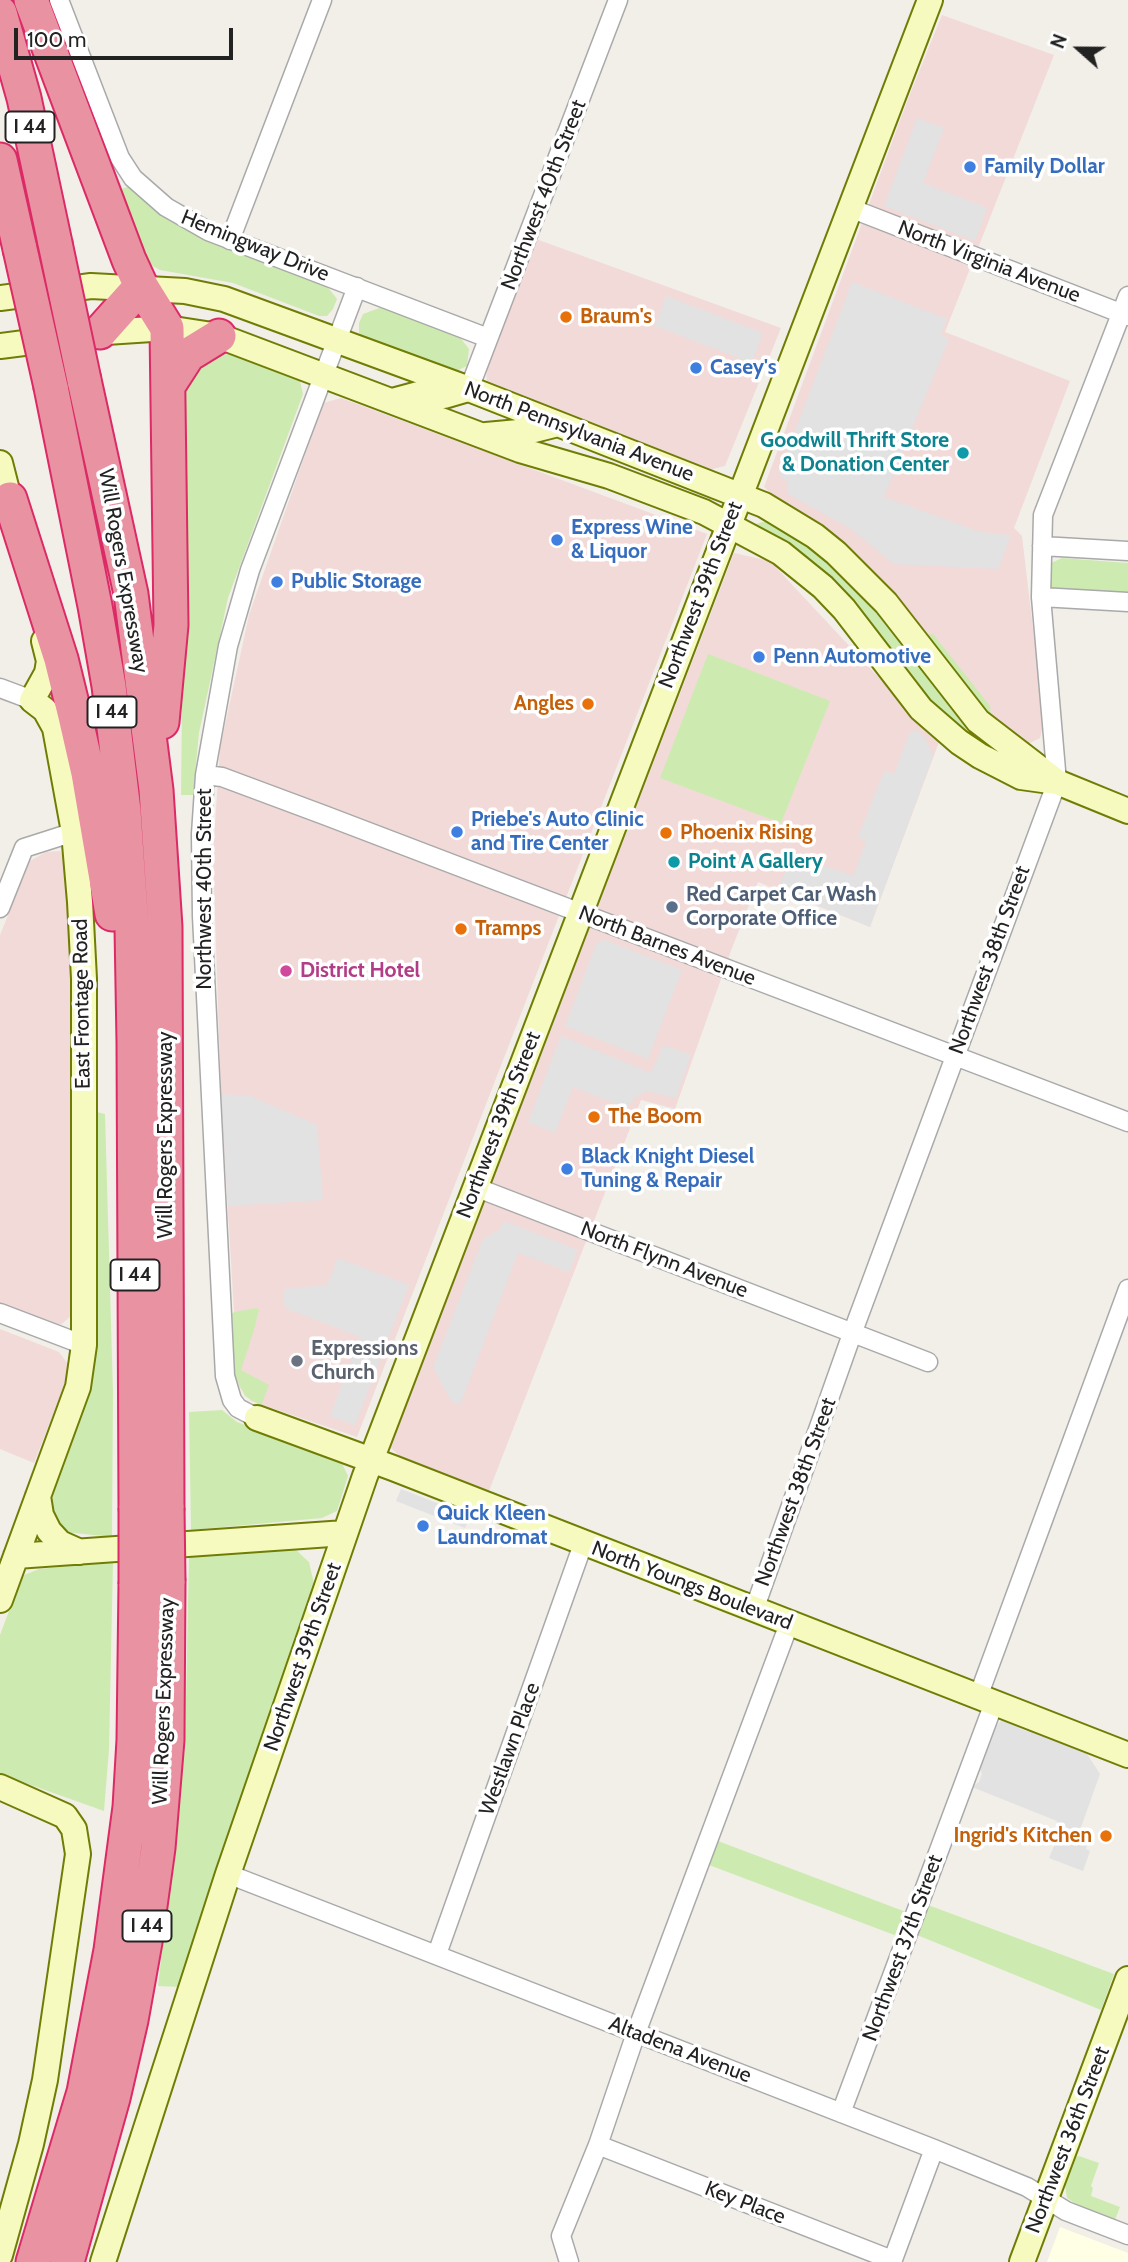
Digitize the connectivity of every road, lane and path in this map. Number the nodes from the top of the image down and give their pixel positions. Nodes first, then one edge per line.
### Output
1 (31, 0) edge
2 (59, 0) edge
3 (322, 0) edge
4 (618, 0) edge
5 (930, 0) edge
6 (0, 13) edge
7 (0, 160) edge
8 (850, 208) junction
9 (230, 240) junction
10 (141, 286) junction
11 (357, 287) junction
12 (1128, 296) edge
13 (3, 301) edge
14 (1124, 315) edge
15 (167, 328) junction
16 (100, 332) junction
17 (219, 336) junction
18 (488, 338) junction
19 (336, 341) junction
20 (0, 346) edge
21 (323, 375) junction
22 (168, 386) junction
23 (469, 389) junction
24 (393, 401) junction
25 (558, 424) junction
26 (482, 435) junction
27 (0, 463) edge
28 (739, 495) junction
29 (10, 499) junction
30 (729, 524) junction
31 (1042, 546) junction
32 (1128, 551) edge
33 (1041, 597) junction
34 (1128, 602) edge
35 (0, 688) edge
36 (32, 700) junction
37 (205, 775) junction
38 (1057, 782) junction
39 (156, 790) junction
40 (1128, 811) edge
41 (74, 832) junction
42 (0, 908) edge
43 (580, 913) junction
44 (134, 1042) junction
45 (954, 1056) junction
46 (1128, 1122) edge
47 (475, 1187) junction
48 (1128, 1289) edge
49 (0, 1313) edge
50 (852, 1334) junction
51 (84, 1345) junction
52 (928, 1362) dead end
53 (257, 1418) joint
54 (371, 1460) junction
55 (38, 1496) junction
56 (151, 1508) junction
57 (345, 1533) junction
58 (583, 1544) junction
59 (80, 1552) junction
60 (16, 1556) junction
61 (152, 1583) junction
62 (0, 1600) edge
63 (754, 1610) junction
64 (789, 1624) junction
65 (986, 1700) junction
66 (1128, 1755) edge
67 (0, 1787) edge
68 (228, 1874) junction
69 (437, 1954) junction
70 (1128, 1979) edge
71 (636, 2033) junction
72 (841, 2113) junction
73 (598, 2145) junction
74 (934, 2149) junction
75 (1046, 2198) junction
76 (1128, 2235) edge
77 (0, 2255) edge
78 (892, 2261) edge
79 (33, 2262) edge
80 (66, 2262) edge
81 (103, 2262) edge
82 (569, 2262) edge
83 (1022, 2262) edge

1 - 10 highway
2 - 9 street, Hemingway Drive
3 - 9 street
4 - 18 street, Northwest 40th Street
5 - 8 main road, Northwest 39th Street
6 - 39 highway, Will Rogers Expressway / I 44, bridge
7 - 44 highway, Will Rogers Expressway / I 44, bridge
8 - 14 street, North Virginia Avenue
8 - 28 main road, Northwest 39th Street
9 - 11 street, Hemingway Drive
10 - 13 main road, North Pennsylvania Avenue
10 - 15 highway
10 - 16 highway
10 - 19 main road, North Pennsylvania Avenue
11 - 18 street, Hemingway Drive
11 - 19 street, Northwest 40th Street
12 - 14 street, Northwest 38th Street
14 - 31 street, Northwest 38th Street
15 - 16 main road, North Pennsylvania Avenue
15 - 17 main road, North Pennsylvania Avenue
15 - 22 highway
16 - 20 main road, North Pennsylvania Avenue
17 - 21 main road, North Pennsylvania Avenue
17 - 22 highway
18 - 23 street, Northwest 40th Street
19 - 21 street, Northwest 40th Street
19 - 23 main road, North Pennsylvania Avenue
21 - 24 main road, North Pennsylvania Avenue
21 - 37 street, Northwest 40th Street
22 - 39 highway
23 - 24 main road
23 - 25 main road, North Pennsylvania Avenue
24 - 26 main road, North Pennsylvania Avenue
25 - 26 main road
25 - 28 main road, North Pennsylvania Avenue
26 - 30 main road, North Pennsylvania Avenue
27 - 29 main road
28 - 30 main road, Northwest 39th Street
28 - 38 main road, North Pennsylvania Avenue
29 - 36 main road
29 - 44 highway
30 - 38 main road, North Pennsylvania Avenue
30 - 43 main road, Northwest 39th Street
31 - 32 street
31 - 33 street, Northwest 38th Street
33 - 34 street
33 - 38 street, Northwest 38th Street
35 - 36 street
36 - 41 main road, East Frontage Road
37 - 43 street, North Barnes Avenue
37 - 53 street, Northwest 40th Street
38 - 40 main road, North Pennsylvania Avenue
38 - 45 street, Northwest 38th Street
39 - 56 highway, Will Rogers Expressway / I 44
41 - 42 street
41 - 51 main road, East Frontage Road
43 - 45 street, North Barnes Avenue
43 - 47 main road, Northwest 39th Street
44 - 56 highway, Will Rogers Expressway / I 44
45 - 46 street, North Barnes Avenue
45 - 50 street, Northwest 38th Street
47 - 50 street, North Flynn Avenue
47 - 54 main road, Northwest 39th Street
48 - 65 street, Northwest 37th Street
49 - 51 street
50 - 52 street, North Flynn Avenue
50 - 63 street, Northwest 38th Street
51 - 55 main road, East Frontage Road
53 - 54 main road, North Youngs Boulevard
54 - 57 main road, Northwest 39th Street
54 - 58 main road, North Youngs Boulevard
55 - 59 main road
55 - 60 main road, East Frontage Road
56 - 61 highway, Will Rogers Expressway / I 44, bridge
57 - 59 main road
57 - 68 main road, Northwest 39th Street
58 - 63 main road, North Youngs Boulevard
58 - 69 street, Westlawn Place
59 - 60 main road
60 - 62 main road
61 - 79 highway, Will Rogers Expressway / I 44
61 - 80 highway, Will Rogers Expressway / I 44
63 - 64 main road, North Youngs Boulevard
64 - 65 main road, North Youngs Boulevard
64 - 71 street
65 - 66 main road, North Youngs Boulevard
65 - 72 street, Northwest 37th Street
67 - 77 main road
68 - 69 street, Altadena Avenue
68 - 81 main road, Northwest 39th Street
69 - 71 street, Altadena Avenue
70 - 75 main road, Northwest 36th Street
71 - 72 street, Altadena Avenue
71 - 73 street
72 - 74 street, Altadena Avenue
73 - 78 street, Key Place
73 - 82 street
74 - 75 street, Altadena Avenue
74 - 78 street
75 - 76 street, Altadena Avenue
75 - 83 main road, Northwest 36th Street

